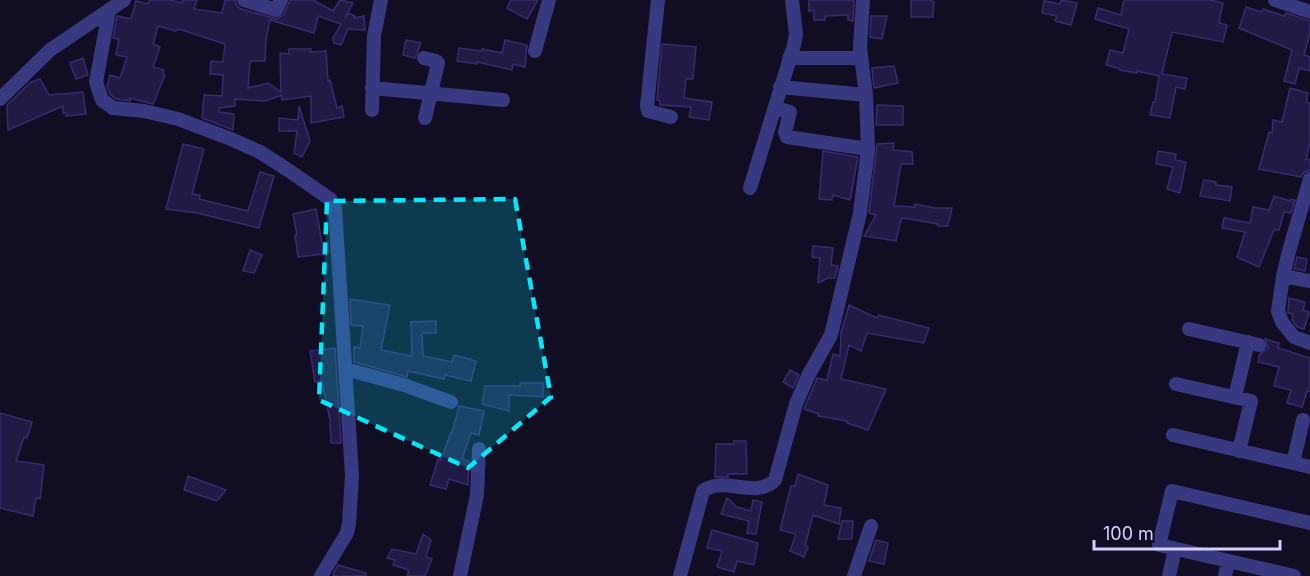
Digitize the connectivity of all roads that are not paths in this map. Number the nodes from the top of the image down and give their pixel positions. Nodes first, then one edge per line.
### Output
1 (124, 0) edge
2 (244, 0) edge
3 (281, 0) edge
4 (381, 0) edge
5 (549, 0) edge
6 (658, 0) edge
7 (792, 0) edge
8 (863, 0) edge
9 (1275, 0) edge
10 (110, 11) junction
11 (1310, 12) edge
12 (535, 51) dead end
13 (424, 58) dead end
14 (789, 58) junction
15 (861, 58) junction
16 (780, 87) junction
17 (372, 88) junction
18 (430, 92) junction
19 (866, 95) junction
20 (0, 99) edge
21 (503, 99) dead end
22 (776, 108) junction
23 (372, 110) dead end
24 (671, 117) dead end
25 (425, 118) dead end
26 (868, 149) junction
27 (1310, 179) edge
28 (750, 188) dead end
29 (1283, 276) junction
30 (1310, 282) edge
31 (1189, 329) dead end
32 (1310, 343) edge
33 (346, 369) junction
34 (1176, 384) dead end
35 (1236, 397) junction
36 (451, 402) dead end
37 (1303, 420) dead end
38 (1173, 435) dead end
39 (479, 449) dead end
40 (1239, 451) junction
41 (1293, 463) junction
42 (1310, 467) edge
43 (1310, 523) edge
44 (871, 526) dead end
45 (1175, 549) junction
46 (1228, 561) junction
47 (1285, 575) edge
48 (321, 576) edge
49 (460, 576) edge
50 (680, 576) edge
51 (854, 576) edge
52 (1169, 576) edge
53 (1225, 576) edge

1 - 10 street
2 - 3 street
4 - 17 street
5 - 12 street
6 - 24 street
7 - 14 street
8 - 15 street
9 - 11 street
10 - 20 street
10 - 33 street
13 - 18 street
14 - 15 street
14 - 16 street
15 - 19 street
16 - 19 street
16 - 22 street
17 - 18 street
17 - 23 street
18 - 21 street
18 - 25 street
19 - 26 street
22 - 26 street
22 - 28 street
26 - 50 street
27 - 29 street
29 - 30 street
29 - 32 street
31 - 35 street
33 - 36 street
33 - 48 street
34 - 35 street
35 - 40 street
37 - 41 street
38 - 40 street
39 - 49 street
40 - 41 street
41 - 42 street
43 - 45 street
44 - 51 street
45 - 46 street
45 - 52 street
46 - 47 street
46 - 53 street

